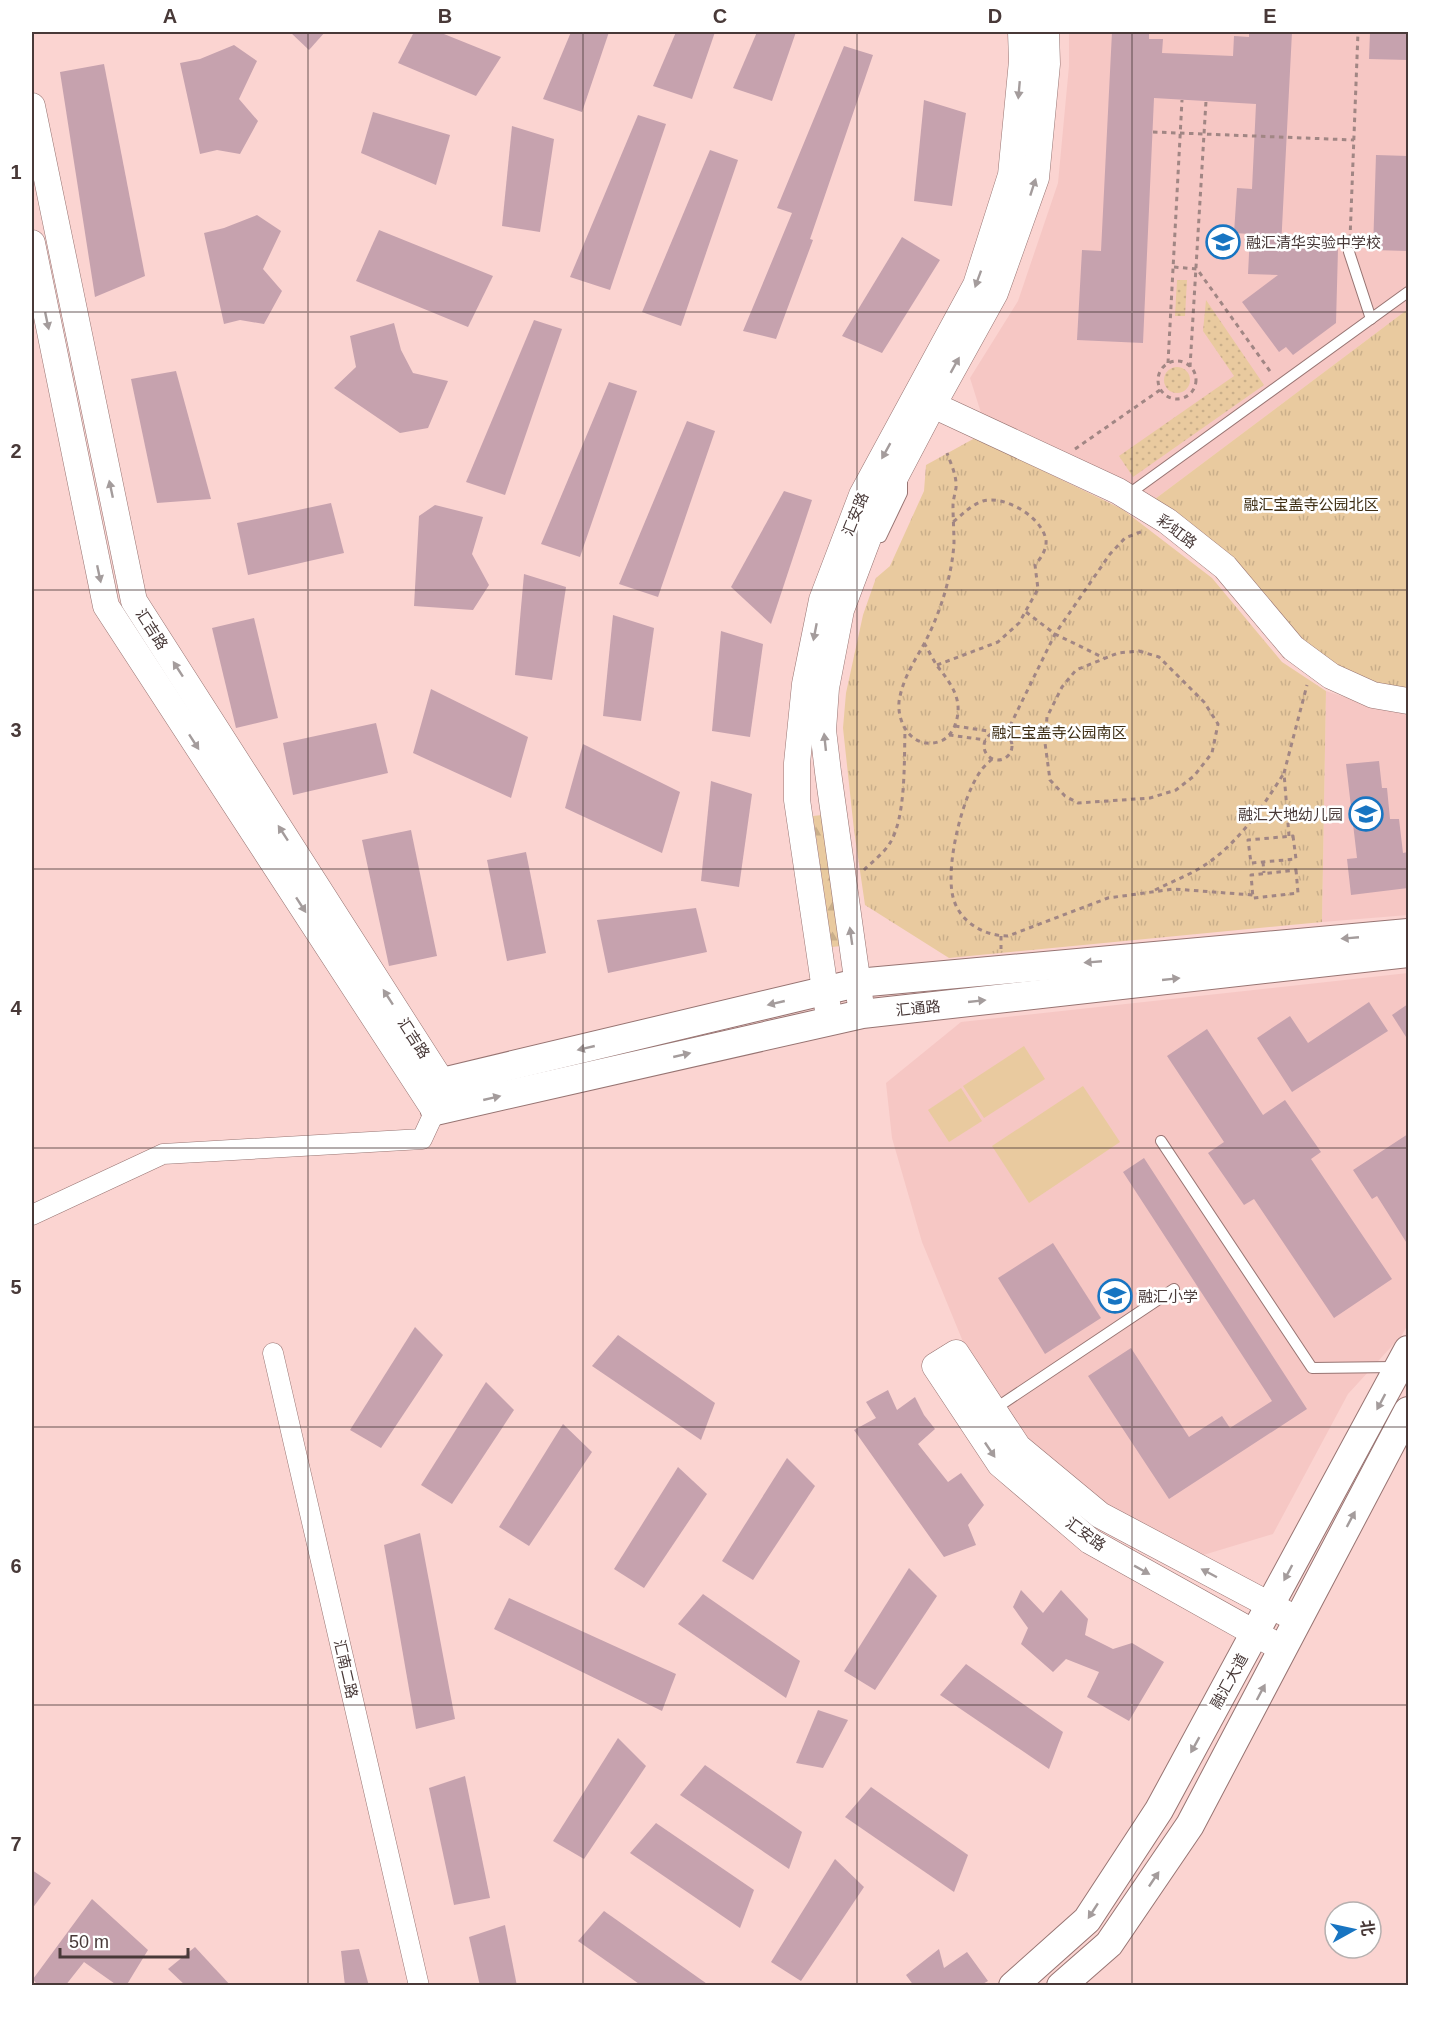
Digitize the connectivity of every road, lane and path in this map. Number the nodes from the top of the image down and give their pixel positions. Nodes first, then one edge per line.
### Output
1 (1021, 32) edge
2 (1046, 32) edge
3 (1358, 32) edge
4 (1182, 100) dead end
5 (1206, 101) dead end
6 (32, 106) edge
7 (1153, 132) dead end
8 (1180, 133) junction
9 (1204, 134) junction
10 (1354, 140) junction
11 (32, 243) edge
12 (1349, 252) joint
13 (1173, 267) junction
14 (1197, 268) junction
15 (1408, 292) edge
16 (1371, 319) junction
17 (1168, 363) junction
18 (1190, 366) junction
19 (1280, 385) junction
20 (1160, 390) junction
21 (924, 401) junction
22 (947, 453) dead end
23 (1056, 462) junction
24 (1126, 496) junction
25 (1167, 521) junction
26 (953, 522) junction
27 (1026, 612) junction
28 (1054, 634) junction
29 (924, 643) junction
30 (1104, 658) junction
31 (937, 665) junction
32 (1309, 681) dead end
33 (1408, 701) edge
34 (955, 726) junction
35 (905, 731) junction
36 (997, 732) junction
37 (1006, 734) junction
38 (948, 735) junction
39 (986, 740) junction
40 (993, 759) junction
41 (1284, 772) junction
42 (1289, 836) junction
43 (1263, 862) junction
44 (861, 873) dead end
45 (1264, 873) dead end
46 (1151, 892) junction
47 (1253, 895) junction
48 (1408, 933) edge
49 (1001, 936) junction
50 (1002, 953) dead end
51 (1408, 953) edge
52 (857, 984) junction
53 (824, 991) junction
54 (862, 1014) junction
55 (830, 1022) junction
56 (442, 1082) junction
57 (435, 1111) junction
58 (1161, 1141) dead end
59 (32, 1215) edge
60 (1174, 1290) dead end
61 (273, 1353) dead end
62 (1404, 1359) edge
63 (945, 1360) dead end
64 (1408, 1411) edge
65 (983, 1417) junction
66 (1270, 1605) junction
67 (1298, 1620) junction
68 (1255, 1634) junction
69 (1283, 1649) junction
70 (419, 1986) edge
71 (1013, 1986) edge
72 (1061, 1986) edge

1 -> 21 street, 汇安路
21 -> 2 street, 汇安路
3 - 10 path
4 - 8 path
5 - 9 path
56 -> 6 street, 汇吉路
7 - 8 path
8 - 9 path
8 - 13 path
9 - 10 path
9 - 14 path
10 - 12 path
11 -> 57 street, 汇吉路
12 - 16 lane
13 - 14 path
13 - 17 path
14 - 18 path
14 - 19 path
15 - 16 lane
16 - 19 lane
17 - 18 path
17 - 20 path
18 - 20 path
19 - 24 lane
20 - 23 path
21 - 23 street, 彩虹路
52 -> 21 street, 汇安路
21 -> 53 street, 汇安路
22 - 26 path
23 - 24 street, 彩虹路
24 - 25 street, 彩虹路
25 - 28 path
25 - 33 street, 彩虹路
26 - 27 path
26 - 29 path
27 - 28 path
27 - 31 path
28 - 30 path
28 - 37 path
29 - 31 path
29 - 35 path
30 - 30 path
31 - 34 path
32 - 41 path
34 - 36 path
34 - 38 path
35 - 38 path
35 - 44 path
36 - 37 path
36 - 39 path
37 - 40 path
38 - 39 path
39 - 40 path
40 - 49 path
41 - 42 path
41 - 46 path
42 - 43 path
42 - 43 path
43 - 45 path
46 - 47 path
46 - 49 path
47 - 47 path
48 -> 52 main road, 汇通路
49 - 50 path
54 -> 51 main road, 汇通路
52 - 53 main road, 汇通路
52 - 54 street, 汇安路
53 - 55 street, 汇安路
53 -> 56 main road, 汇通路
54 - 55 main road, 汇通路
57 -> 55 main road, 汇通路
56 - 57 street
57 - 59 street
58 - 62 lane
60 - 65 lane
61 - 70 street, 汇南二路
62 -> 66 main road, 融汇大道
63 - 65 street, 汇安路
67 -> 64 main road
66 -> 65 street, 汇安路
65 -> 68 street, 汇安路
66 - 67 street, 汇安路
66 - 68 main road, 融汇大道
67 - 69 main road
68 - 69 street, 汇安路
68 -> 71 main road, 融汇大道
72 -> 69 main road

